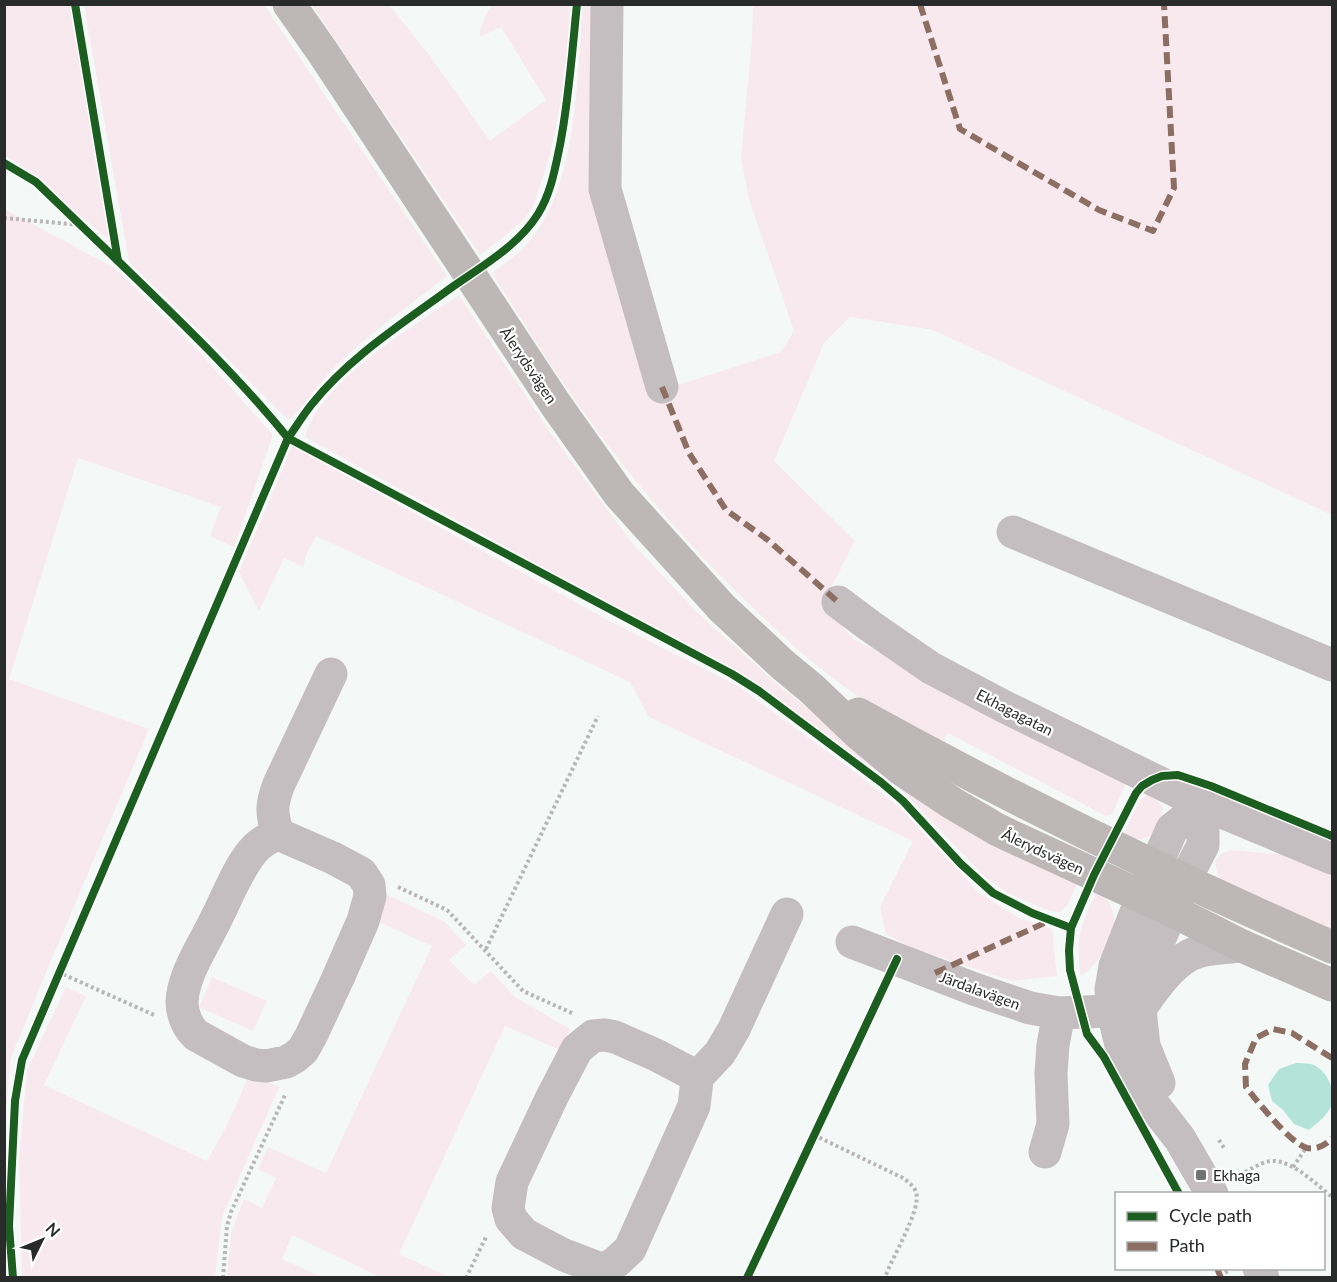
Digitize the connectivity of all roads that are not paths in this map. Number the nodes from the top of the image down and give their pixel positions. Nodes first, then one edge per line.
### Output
1 (289, 4) edge
2 (607, 4) edge
3 (662, 387) dead end
4 (1013, 532) dead end
5 (838, 602) dead end
6 (1332, 665) edge
7 (330, 674) dead end
8 (812, 689) junction
9 (1203, 804) junction
10 (278, 834) junction
11 (1332, 858) edge
12 (1155, 867) junction
13 (1185, 879) junction
14 (1142, 897) junction
15 (1172, 910) junction
16 (787, 914) dead end
17 (852, 942) dead end
18 (1242, 946) junction
19 (1332, 947) edge
20 (1332, 985) edge
21 (1126, 1010) junction
22 (1059, 1013) junction
23 (694, 1075) junction
24 (1045, 1152) dead end
25 (1211, 1192) edge

1 - 8 main road, Ålerydsvägen
2 - 3 street
4 - 6 street
5 - 9 street, Ekhagagatan
7 - 10 street
8 - 12 main road, Ålerydsvägen
8 - 14 main road, Ålerydsvägen
9 - 11 street, Ekhagagatan
9 - 12 street
9 - 13 street
10 - 10 street
12 - 13 main road, Ålerydsvägen
12 - 14 street
13 - 15 street
13 - 19 main road, Ålerydsvägen
14 - 15 main road, Ålerydsvägen
14 - 21 street
15 - 18 main road, Ålerydsvägen
15 - 21 street
16 - 23 street
17 - 22 street, Järdalavägen
18 - 20 main road, Ålerydsvägen
18 - 21 street
21 - 22 street, Järdalavägen
21 - 25 street
22 - 24 street
23 - 23 street

